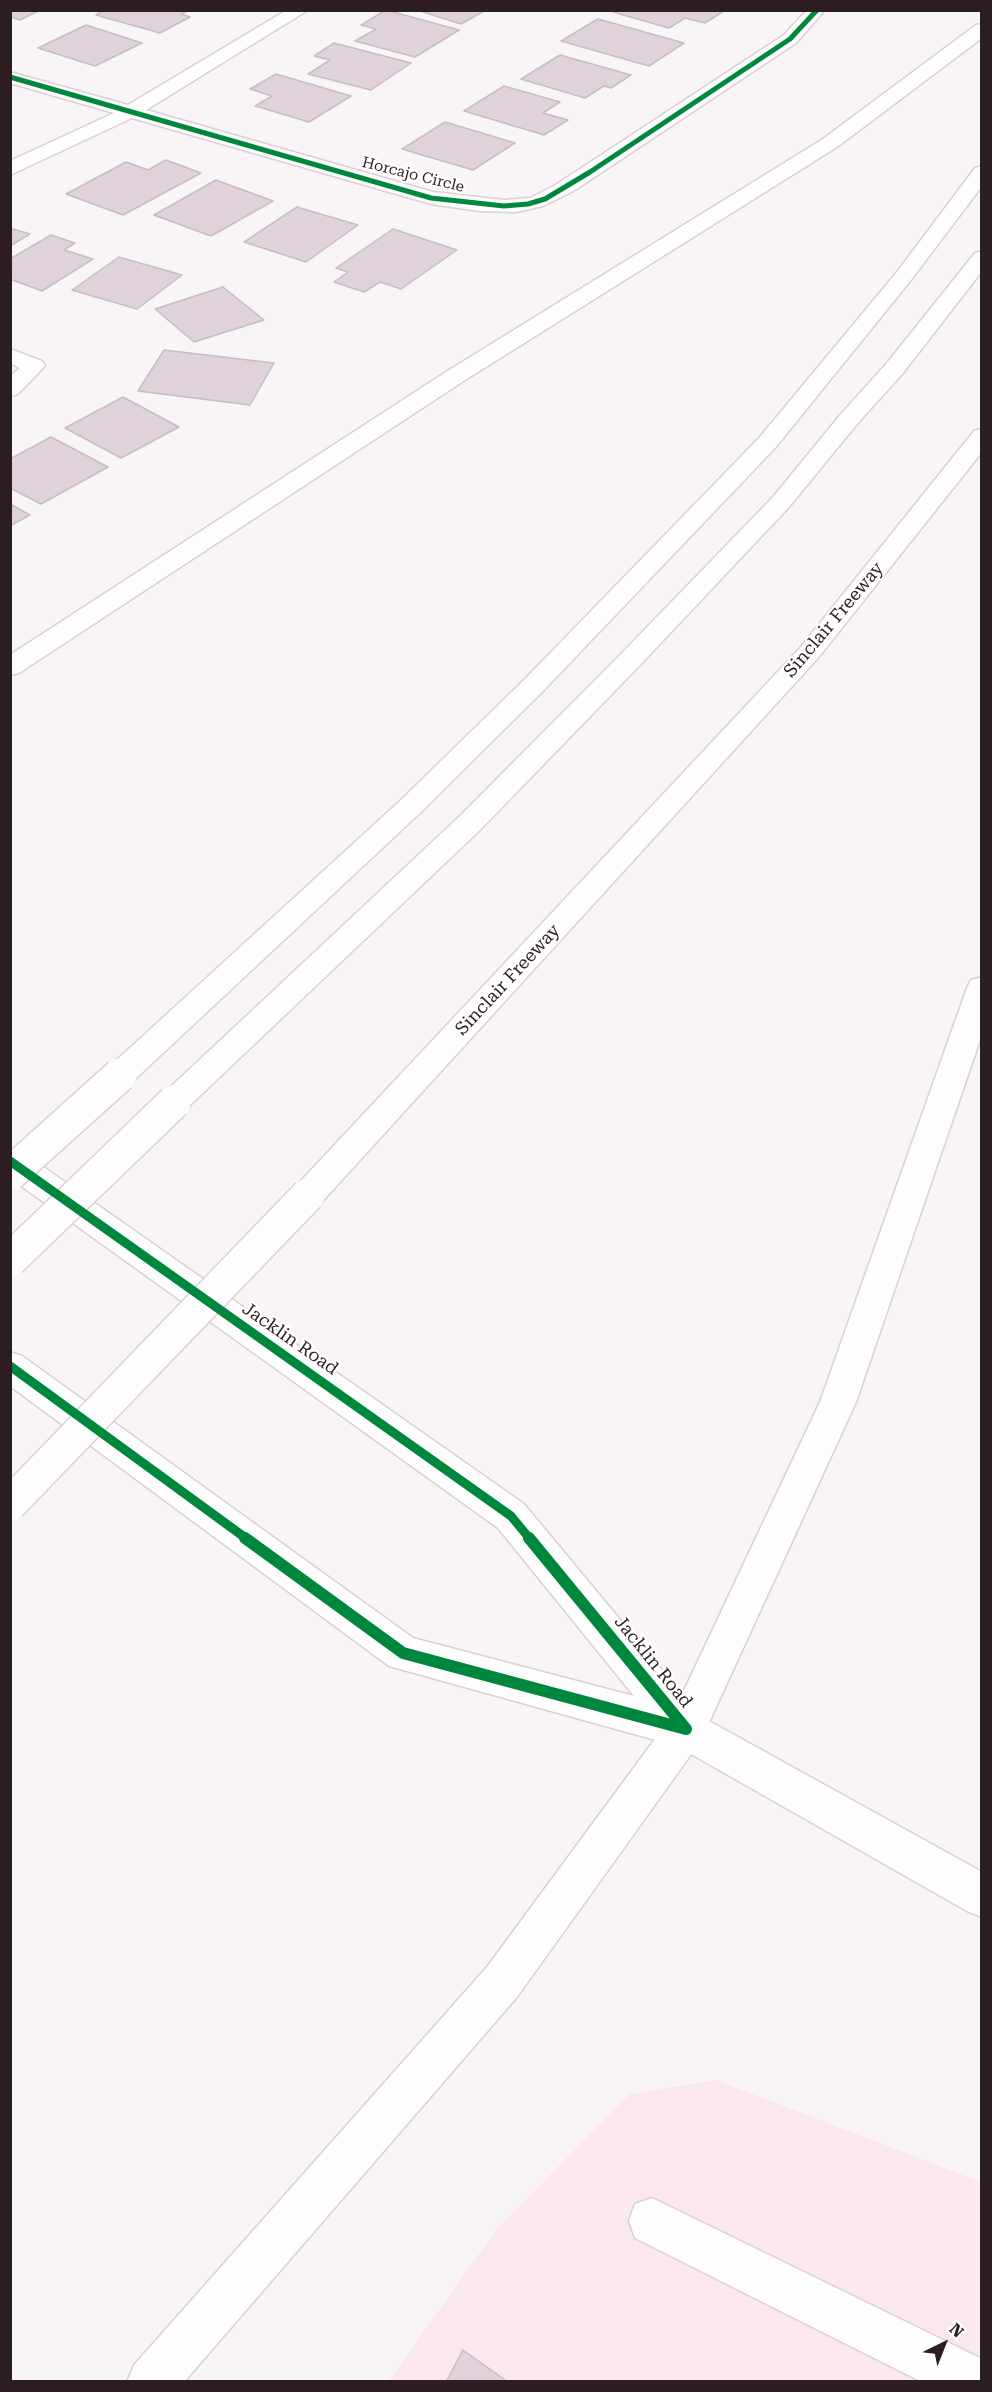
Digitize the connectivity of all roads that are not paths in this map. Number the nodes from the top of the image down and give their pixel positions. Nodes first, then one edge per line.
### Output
1 (300, 10) edge
2 (817, 10) edge
3 (981, 29) edge
4 (10, 77) edge
5 (130, 112) junction
6 (10, 170) edge
7 (981, 172) edge
8 (981, 256) edge
9 (10, 355) edge
10 (10, 389) edge
11 (981, 436) edge
12 (10, 667) edge
13 (981, 988) edge
14 (10, 1161) edge
15 (10, 1174) edge
16 (10, 1260) edge
17 (10, 1366) edge
18 (10, 1504) edge
19 (687, 1729) junction
20 (981, 1896) edge
21 (652, 2221) dead end
22 (151, 2382) edge
23 (975, 2382) edge

1 - 5 main road
2 - 5 main road, Horcajo Circle
3 - 12 main road
4 - 5 main road, Horcajo Circle
5 - 6 main road
7 - 15 main road, bridge
8 - 16 main road, bridge
9 - 10 main road
11 - 18 main road, Sinclair Freeway, bridge
13 - 19 main road
14 - 19 main road, Jacklin Road
17 - 19 main road, Jacklin Road
19 - 20 main road, Jacklin Road
19 - 22 main road
21 - 23 main road

